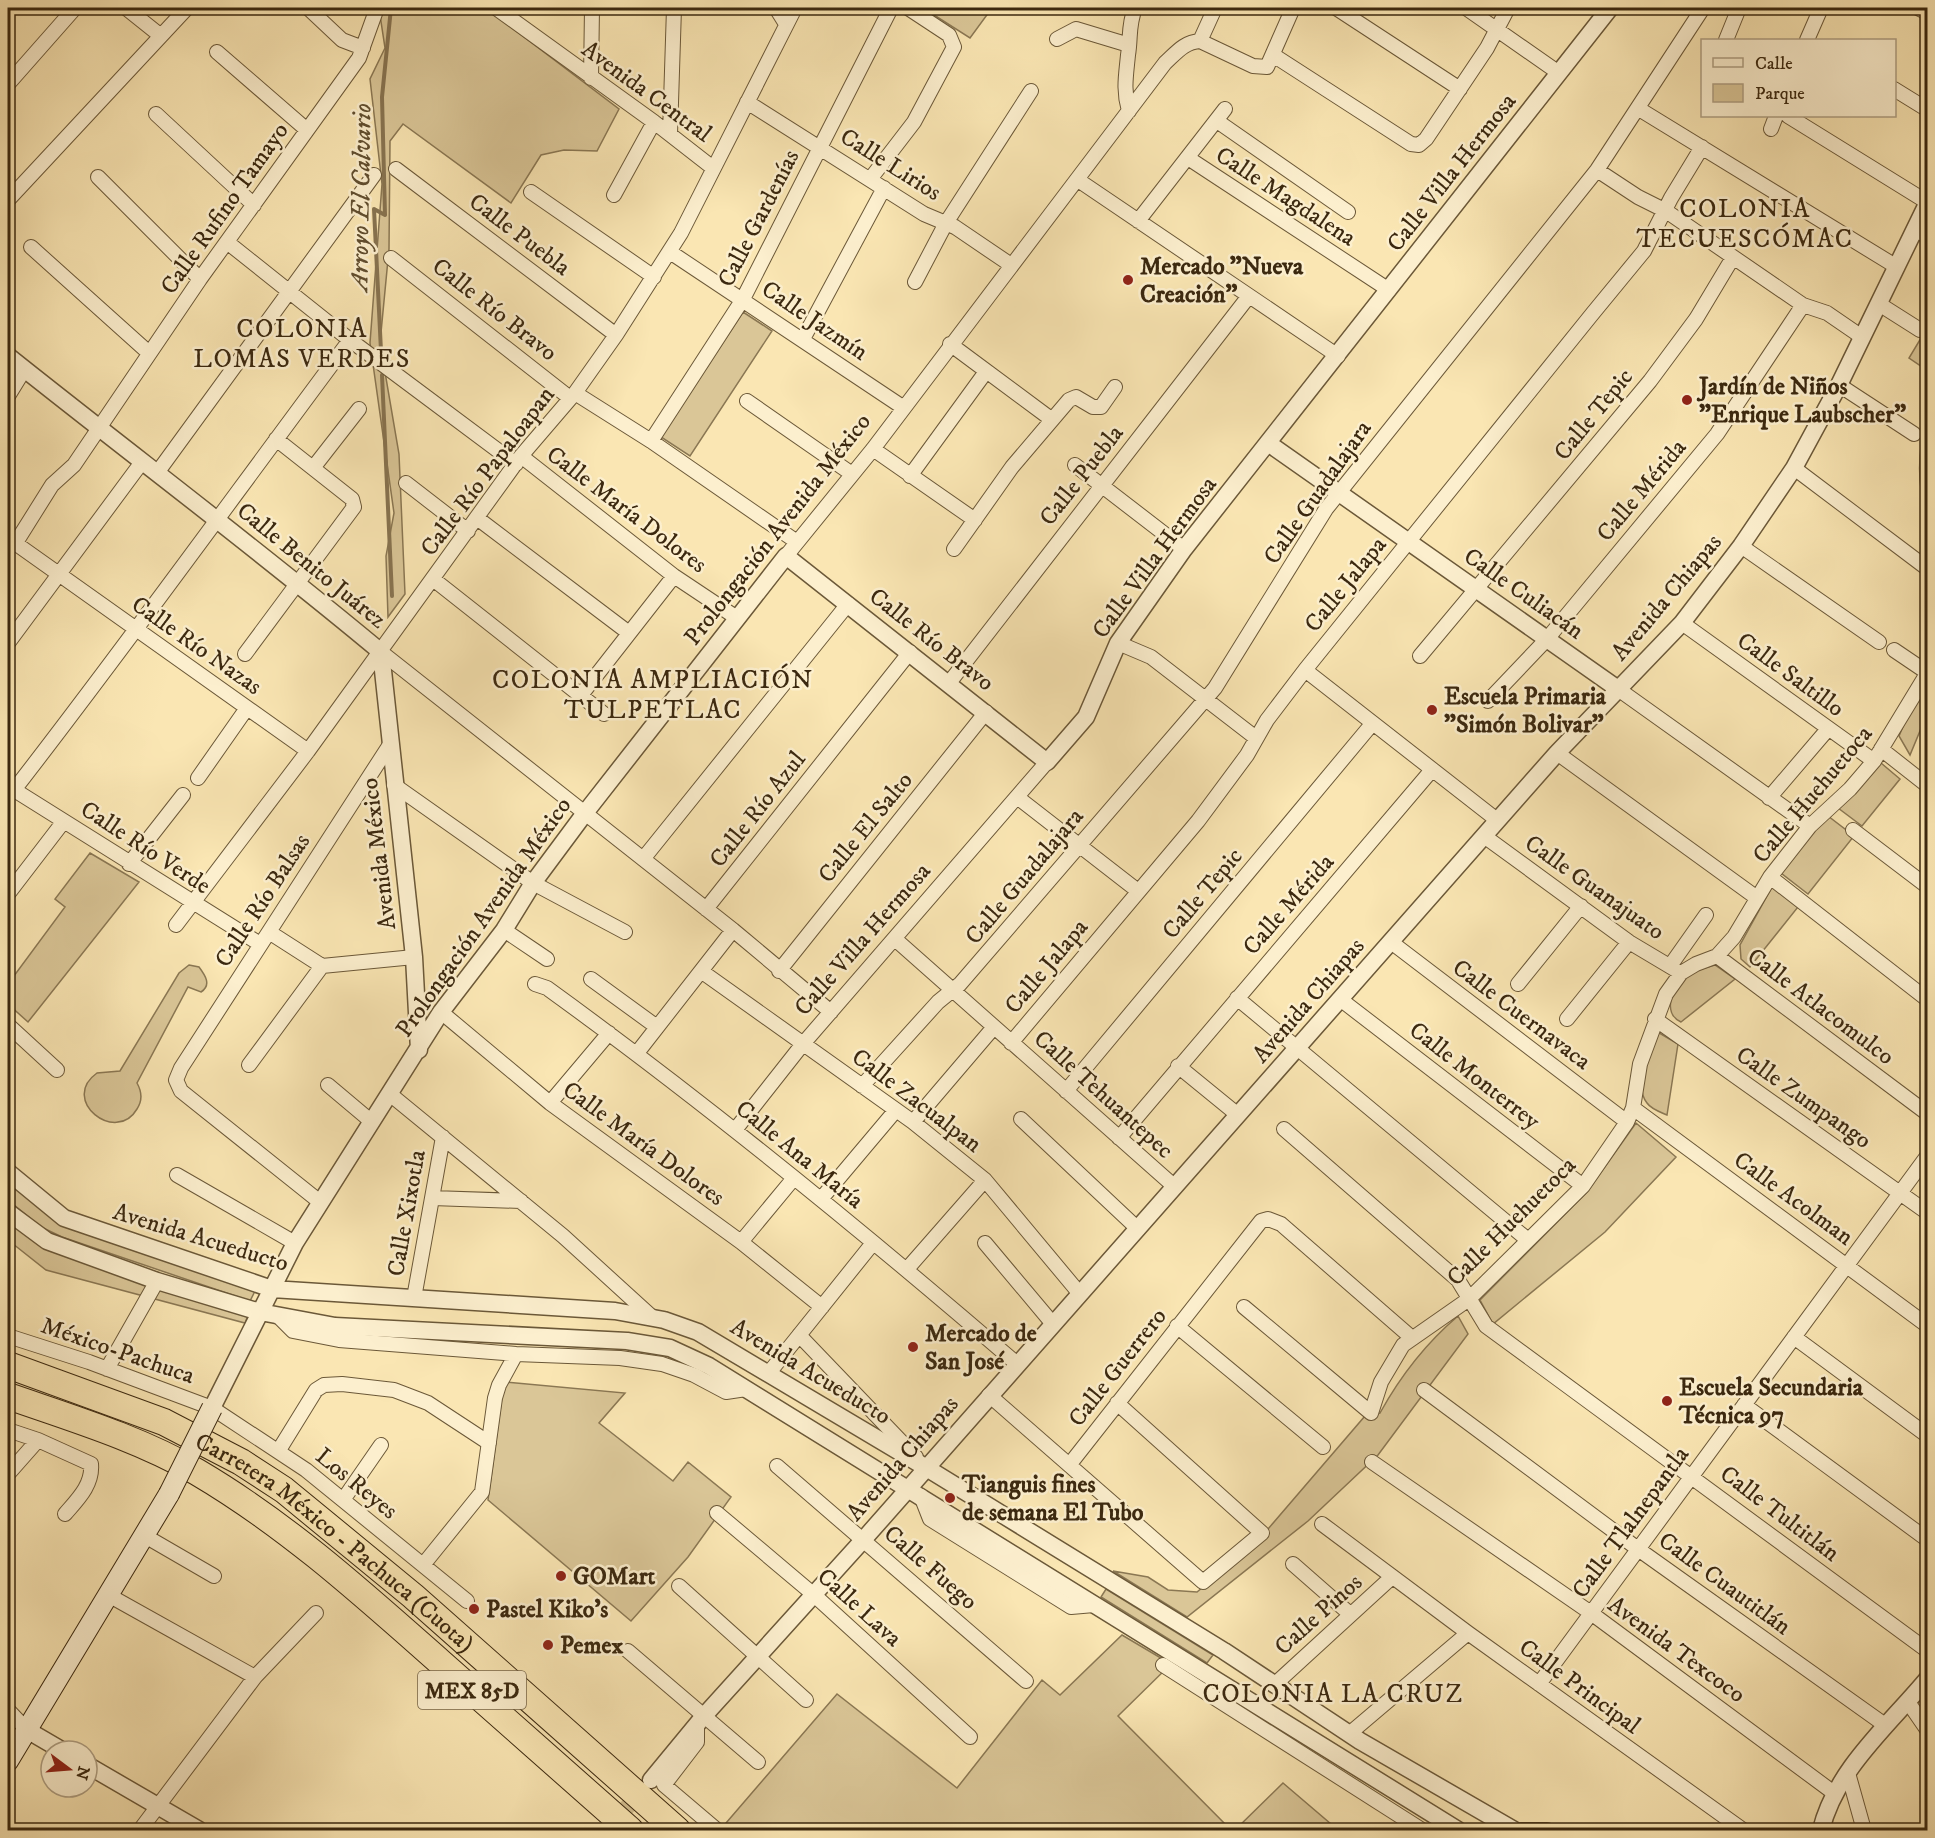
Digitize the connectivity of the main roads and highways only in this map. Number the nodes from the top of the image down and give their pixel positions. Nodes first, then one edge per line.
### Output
1 (8, 1365) edge
2 (8, 1396) edge
3 (212, 1408) road end
4 (8, 1761) edge
5 (630, 1830) edge
6 (677, 1830) edge

1 - 6 highway, Carretera México - Pachuca (Cuota) / MEX 85D
2 - 5 highway, Carretera México - Pachuca (Cuota) / MEX 85D
3 - 4 main road, bridge

